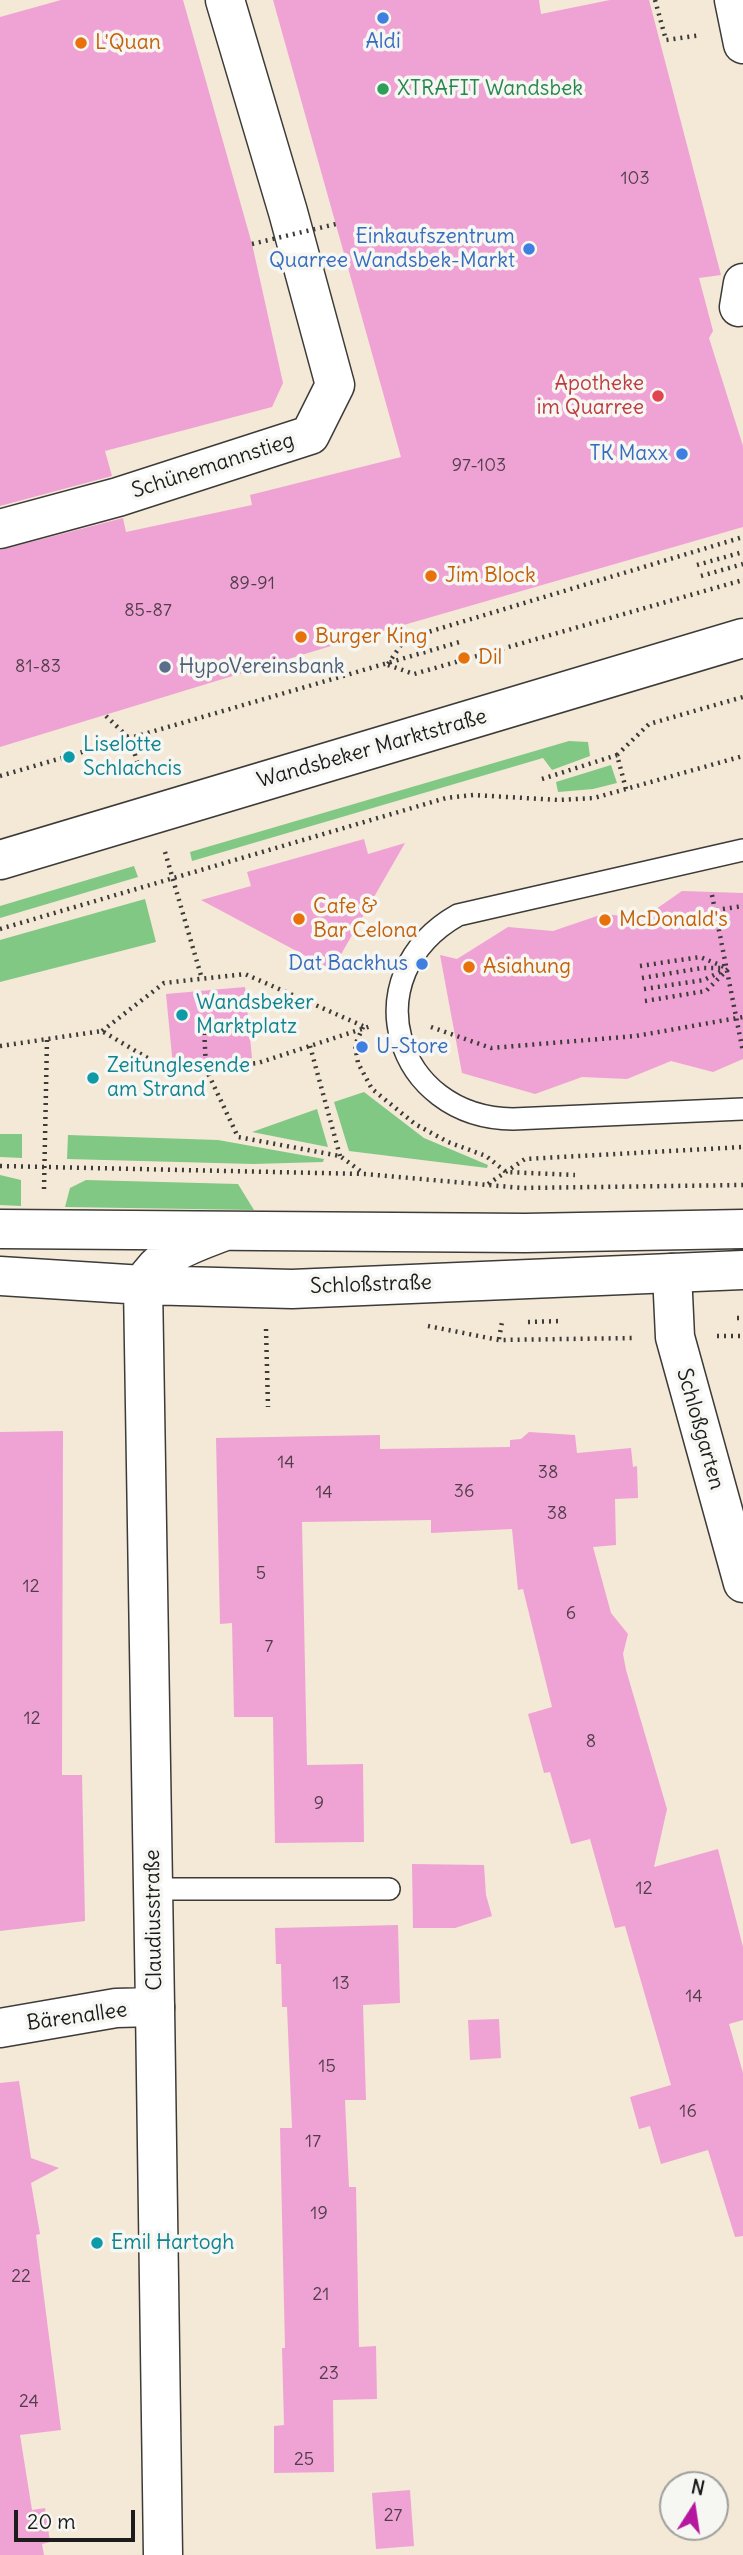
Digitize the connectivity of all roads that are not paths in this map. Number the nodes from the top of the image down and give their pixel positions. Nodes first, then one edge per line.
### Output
1 (225, 0) edge
2 (734, 0) edge
3 (743, 30) edge
4 (743, 44) edge
5 (0, 529) edge
6 (743, 638) edge
7 (743, 850) edge
8 (0, 860) edge
9 (743, 1109) edge
10 (0, 1229) edge
11 (743, 1229) edge
12 (90, 1230) junction
13 (225, 1231) junction
14 (743, 1270) edge
15 (672, 1273) junction
16 (0, 1276) edge
17 (143, 1285) junction
18 (743, 1583) edge
19 (154, 1889) junction
20 (389, 1889) dead end
21 (155, 2007) junction
22 (0, 2028) edge
23 (163, 2555) edge

1 - 5 street, Schünemannstieg
2 - 3 street
3 - 4 street
6 - 8 street, Wandsbeker Marktstraße
7 - 9 lane
10 - 12 street
11 - 13 street
12 - 13 street
12 - 17 street
13 - 17 street
14 - 15 street, Schloßstraße
15 - 17 street, Schloßstraße
15 - 18 street, Schloßgarten
16 - 17 street, Schloßstraße
17 - 19 street, Claudiusstraße
19 - 20 lane
19 - 21 street, Claudiusstraße
21 - 22 street, Bärenallee
21 - 23 street, Claudiusstraße

